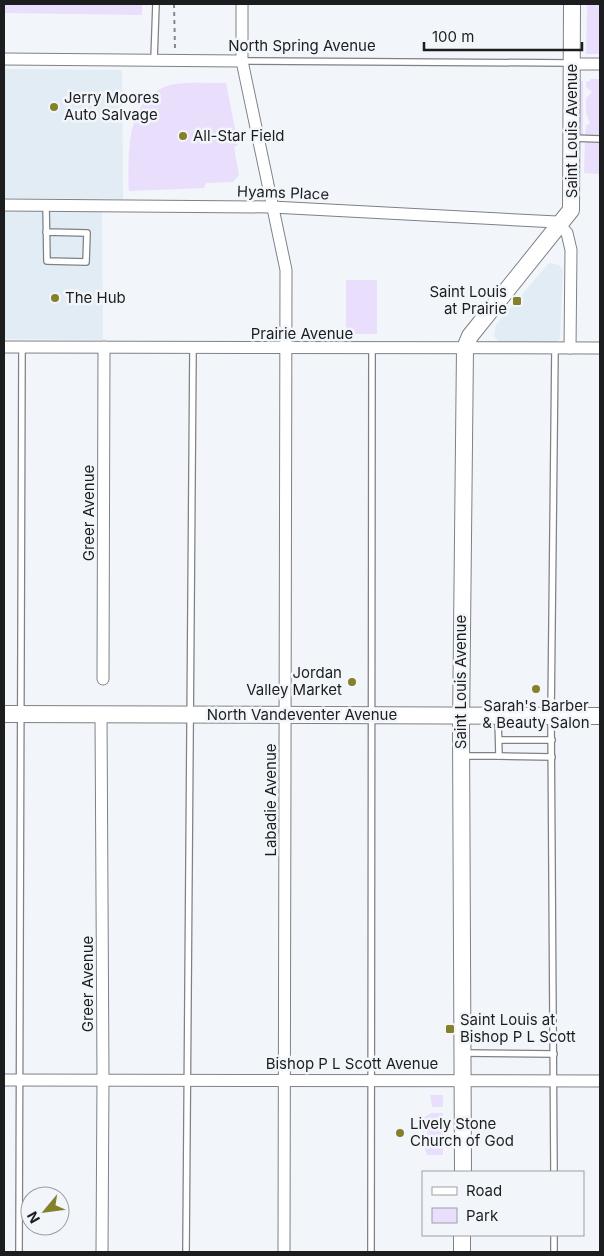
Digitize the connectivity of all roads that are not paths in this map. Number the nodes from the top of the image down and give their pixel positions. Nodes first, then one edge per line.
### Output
1 (156, 4) edge
2 (242, 4) edge
3 (572, 4) edge
4 (4, 59) edge
5 (154, 60) junction
6 (242, 61) junction
7 (572, 64) junction
8 (600, 64) edge
9 (572, 138) junction
10 (600, 139) edge
11 (4, 205) edge
12 (46, 205) junction
13 (272, 207) junction
14 (561, 224) junction
15 (46, 232) junction
16 (4, 347) edge
17 (22, 347) junction
18 (104, 347) junction
19 (193, 348) junction
20 (287, 348) junction
21 (465, 348) junction
22 (555, 348) junction
23 (570, 348) junction
24 (600, 348) edge
25 (372, 349) junction
26 (103, 679) dead end
27 (4, 714) edge
28 (21, 714) junction
29 (101, 715) junction
30 (190, 715) junction
31 (286, 715) junction
32 (372, 715) junction
33 (461, 716) junction
34 (498, 716) junction
35 (551, 716) junction
36 (600, 716) edge
37 (499, 740) junction
38 (552, 740) junction
39 (461, 756) junction
40 (499, 756) junction
41 (552, 757) junction
42 (463, 1053) junction
43 (554, 1054) junction
44 (103, 1079) junction
45 (284, 1079) junction
46 (4, 1080) edge
47 (20, 1080) junction
48 (186, 1080) junction
49 (463, 1080) junction
50 (372, 1081) junction
51 (554, 1081) junction
52 (600, 1082) edge
53 (463, 1171) edge
54 (554, 1171) edge
55 (462, 1236) edge
56 (554, 1236) edge
57 (19, 1252) edge
58 (102, 1252) edge
59 (186, 1252) edge
60 (284, 1252) edge
61 (371, 1252) edge
62 (462, 1252) edge
63 (554, 1252) edge

1 - 5 lane
2 - 6 street, Labadie Avenue
3 - 7 street, Saint Louis Avenue
4 - 5 street, North Spring Avenue
5 - 6 street, North Spring Avenue
6 - 7 lane, North Spring Avenue
6 - 13 street, Labadie Avenue
7 - 8 street, North Spring Avenue
7 - 9 street, Saint Louis Avenue
9 - 10 lane
9 - 14 street, Saint Louis Avenue
11 - 12 street, Hyams Place
12 - 13 street, Hyams Place
12 - 15 lane
13 - 14 street, Hyams Place
13 - 20 street, Labadie Avenue
14 - 21 street, Saint Louis Avenue
14 - 23 street
15 - 15 lane
16 - 17 street, Prairie Avenue
17 - 18 street, Prairie Avenue
17 - 28 lane
18 - 19 street, Prairie Avenue
18 - 26 street, Greer Avenue
19 - 20 street, Prairie Avenue
19 - 30 lane
20 - 25 street, Prairie Avenue
20 - 31 street, Labadie Avenue
21 - 22 street, Prairie Avenue
21 - 25 street, Prairie Avenue
21 - 33 street, Saint Louis Avenue
22 - 23 street, Prairie Avenue
22 - 35 lane
23 - 24 street, Prairie Avenue
25 - 32 lane
27 - 28 street, North Vandeventer Avenue
28 - 29 street, North Vandeventer Avenue
28 - 47 lane
29 - 30 street, North Vandeventer Avenue
29 - 44 street, Greer Avenue
30 - 31 street, North Vandeventer Avenue
30 - 48 lane
31 - 32 street, North Vandeventer Avenue
31 - 45 street, Labadie Avenue
32 - 33 street, North Vandeventer Avenue
32 - 50 lane
33 - 34 street, North Vandeventer Avenue
33 - 39 street, Saint Louis Avenue
34 - 35 street, North Vandeventer Avenue
34 - 37 lane
35 - 36 street, North Vandeventer Avenue
35 - 38 lane
37 - 38 lane
37 - 40 lane
38 - 41 lane
39 - 40 lane
39 - 42 street, Saint Louis Avenue
40 - 41 lane
41 - 43 lane
42 - 43 lane
42 - 49 street, Saint Louis Avenue
43 - 51 lane
44 - 47 street, Bishop P L Scott Avenue
44 - 48 street, Bishop P L Scott Avenue
44 - 58 street, Greer Avenue
45 - 48 street, Bishop P L Scott Avenue
45 - 50 street, Bishop P L Scott Avenue
45 - 60 street, Labadie Avenue
46 - 47 street, Bishop P L Scott Avenue
47 - 57 lane
48 - 59 lane
49 - 50 street, Bishop P L Scott Avenue
49 - 51 street, Bishop P L Scott Avenue
49 - 53 street, Saint Louis Avenue
50 - 61 lane
51 - 52 street, Bishop P L Scott Avenue
51 - 54 lane
55 - 62 street
56 - 63 lane

